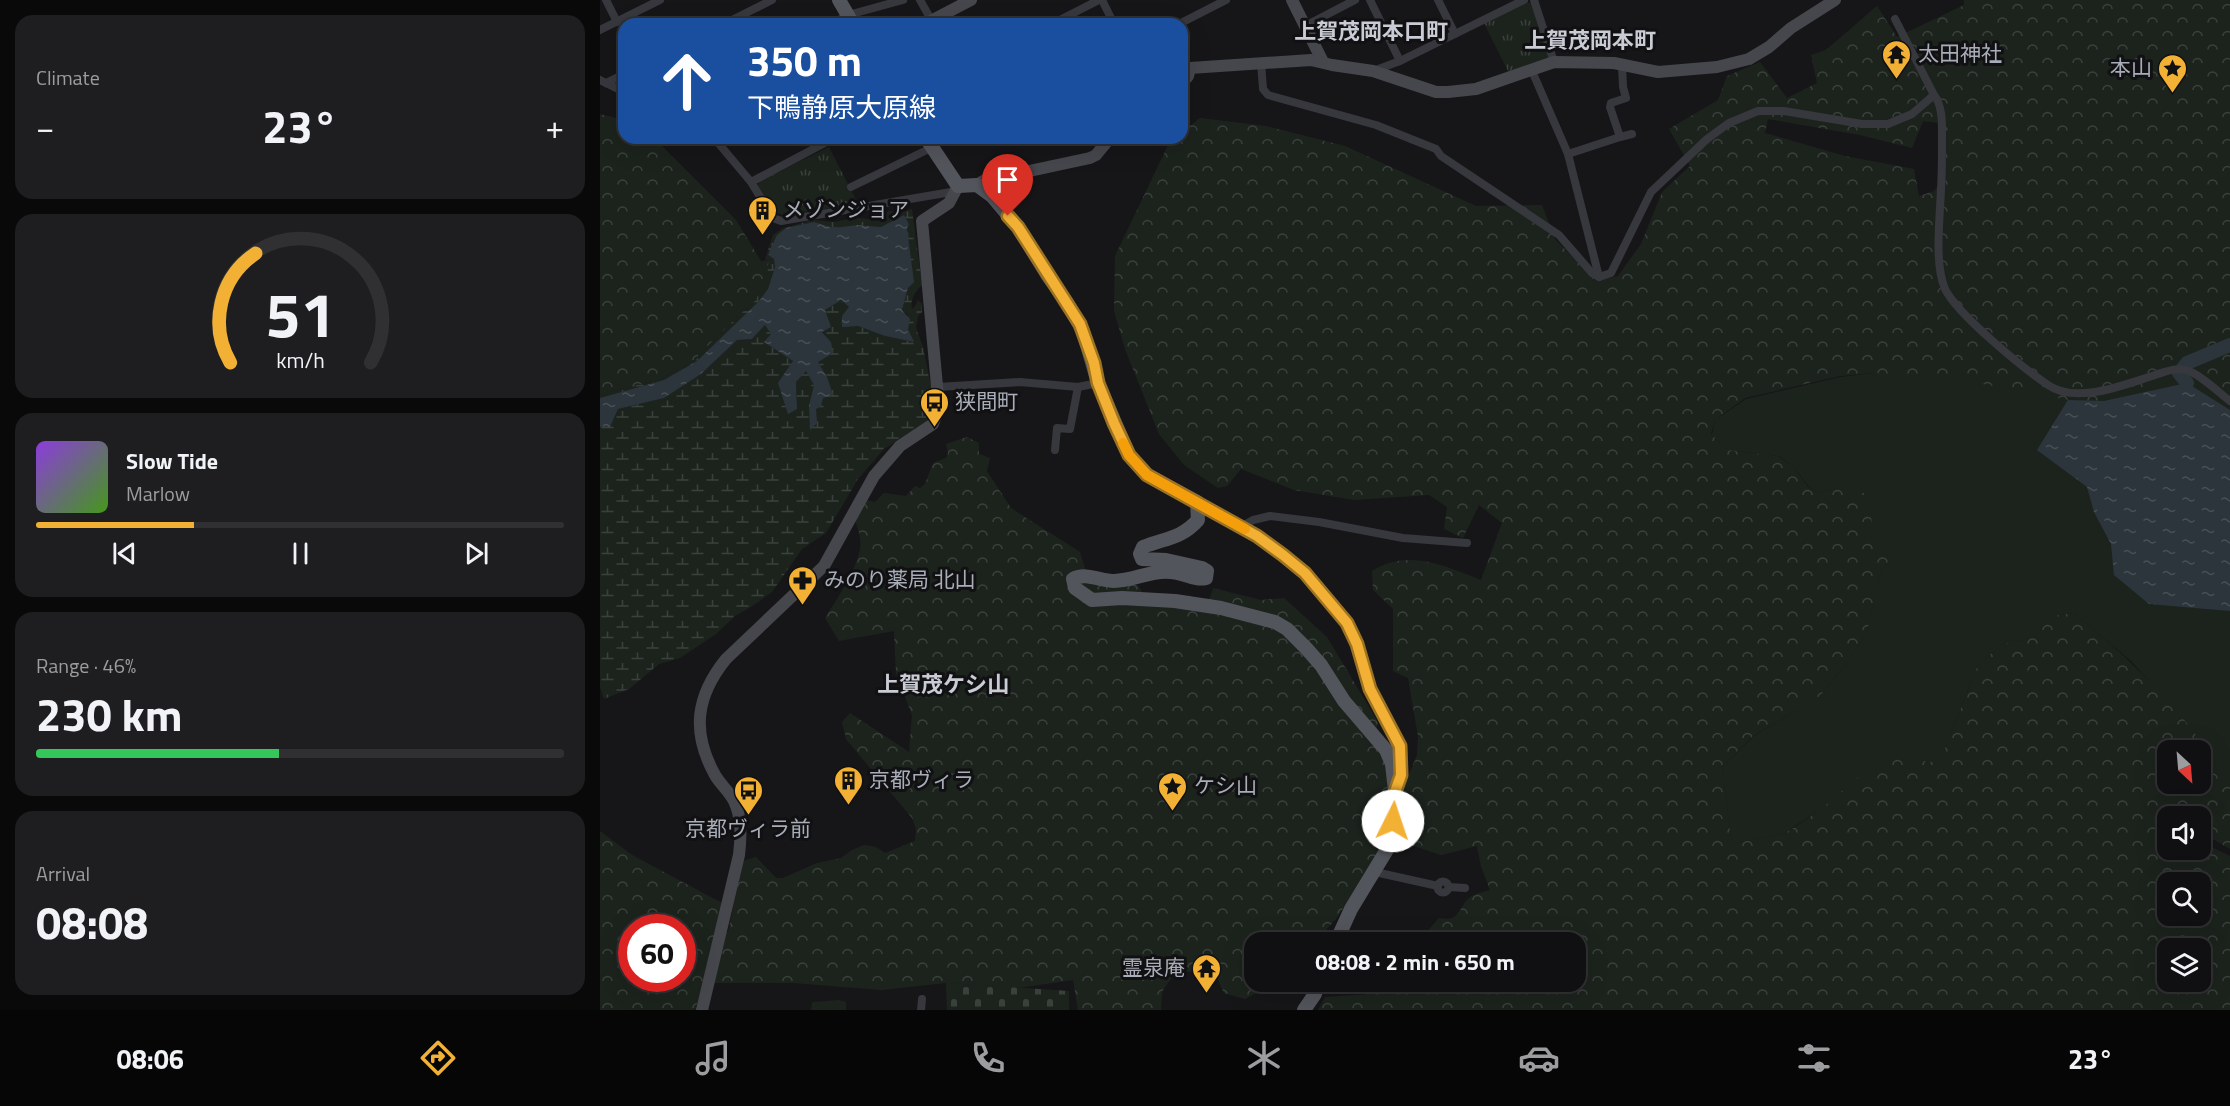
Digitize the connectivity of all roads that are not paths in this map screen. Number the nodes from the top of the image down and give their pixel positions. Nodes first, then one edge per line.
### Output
1 (606, 0) edge
2 (660, 0) edge
3 (772, 0) edge
4 (839, 0) edge
5 (903, 0) edge
6 (920, 0) edge
7 (971, 0) edge
8 (1101, 0) edge
9 (1226, 0) edge
10 (1292, 0) edge
11 (1355, 0) edge
12 (1370, 0) edge
13 (1438, 0) edge
14 (1524, 0) edge
15 (1534, 0) edge
16 (1835, 0) edge
17 (625, 18) edge
18 (736, 18) edge
19 (849, 18) edge
20 (855, 18) edge
21 (928, 18) edge
22 (939, 18) edge
23 (1064, 18) edge
24 (1111, 18) edge
25 (1895, 18) dead end
26 (1188, 19) edge
27 (617, 22) joint
28 (1305, 26) junction
29 (600, 30) edge
30 (1455, 34) junction
31 (1400, 61) junction
32 (1261, 62) junction
33 (1323, 62) junction
34 (1554, 62) junction
35 (1622, 65) junction
36 (1188, 68) edge
37 (1373, 70) junction
38 (1532, 71) junction
39 (618, 76) edge
40 (603, 82) edge
41 (618, 89) edge
42 (1934, 95) junction
43 (1632, 134) dead end
44 (1620, 137) junction
45 (722, 144) edge
46 (823, 144) edge
47 (926, 144) edge
48 (930, 144) edge
49 (1105, 144) edge
50 (1568, 154) junction
51 (751, 182) junction
52 (977, 186) junction
53 (851, 187) dead end
54 (957, 188) junction
55 (1599, 277) junction
56 (1098, 383) junction
57 (938, 387) junction
58 (1078, 387) junction
59 (2230, 401) edge
60 (1055, 450) dead end
61 (1197, 502) junction
62 (1241, 527) junction
63 (1467, 543) dead end
64 (1395, 792) junction
65 (1375, 872) junction
66 (1465, 888) dead end
67 (1341, 932) edge
68 (1315, 992) edge
69 (922, 999) dead end
70 (702, 1010) edge
71 (921, 1010) edge
72 (1304, 1010) edge

1 - 27 street
2 - 17 street
3 - 18 street
4 - 19 main road
5 - 20 street
6 - 21 street
7 - 22 street
8 - 23 street
8 - 24 street
9 - 26 street
10 - 28 street
11 - 28 street
12 - 31 street
13 - 30 street
14 - 30 street
15 - 34 street
16 - 35 street
25 - 42 street
27 - 29 street
28 - 33 street
30 - 31 street
31 - 37 street
32 - 33 street
32 - 36 street
32 - 55 street
33 - 37 street
34 - 35 street
34 - 38 street
35 - 44 street
37 - 38 street
38 - 50 street
39 - 40 street
40 - 41 street
42 - 55 street
42 - 59 street
43 - 44 street
44 - 50 street
45 - 51 street
46 - 51 street
47 - 53 street
48 - 54 main road
49 - 52 street
50 - 55 street
51 - 54 street
52 - 54 main road
52 - 56 main road
54 - 57 street
56 - 58 street
56 - 61 main road
57 - 58 street
57 - 70 street
58 - 60 street
61 - 62 street
61 - 64 main road
62 - 63 street
62 - 64 street
64 - 65 main road
65 - 66 street
65 - 67 main road
68 - 72 main road
69 - 71 street

